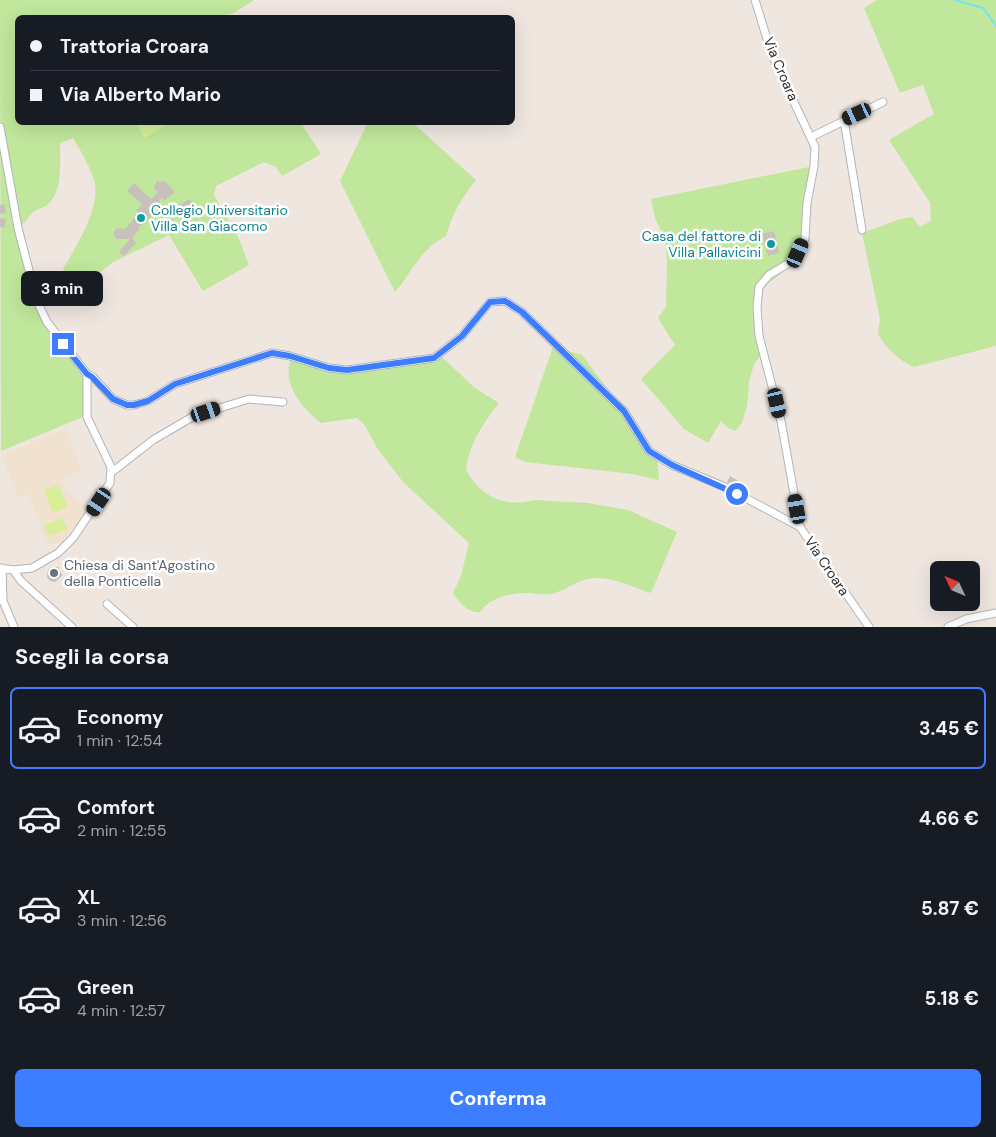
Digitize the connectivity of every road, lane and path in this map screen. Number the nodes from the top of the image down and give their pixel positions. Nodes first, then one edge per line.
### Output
1 (755, 0) edge
2 (883, 102) dead end
3 (844, 120) junction
4 (0, 127) edge
5 (811, 136) junction
6 (862, 230) dead end
7 (87, 374) junction
8 (283, 402) dead end
9 (112, 472) junction
10 (800, 527) junction
11 (1, 568) edge
12 (13, 570) junction
13 (23, 570) junction
14 (30, 589) junction
15 (107, 604) dead end
16 (996, 613) edge
17 (14, 627) edge
18 (72, 627) edge
19 (133, 627) edge
20 (869, 627) edge
21 (948, 627) edge

1 - 5 street, Via Croara
2 - 3 street
3 - 5 street
3 - 6 street
4 - 7 street
5 - 10 street, Via Croara
7 - 9 street
7 - 10 street
8 - 9 street
9 - 13 street
10 - 20 street, Via Croara
11 - 12 street
11 - 17 street
12 - 13 street
12 - 14 street
13 - 14 street
14 - 18 street
15 - 19 street
16 - 21 street

